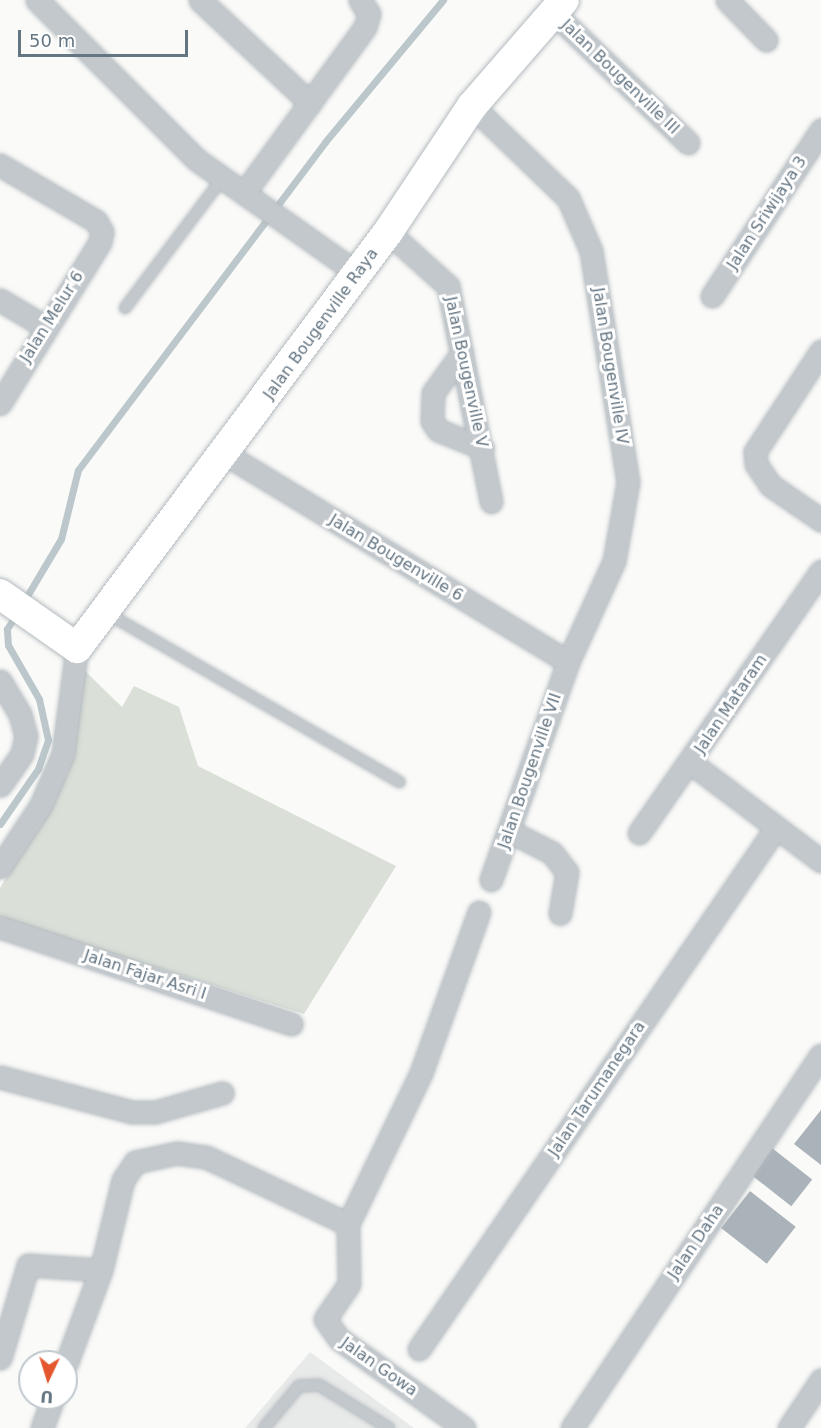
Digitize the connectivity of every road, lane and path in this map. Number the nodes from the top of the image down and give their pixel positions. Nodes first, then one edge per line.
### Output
1 (36, 0) edge
2 (200, 0) edge
3 (360, 0) edge
4 (727, 0) edge
5 (558, 6) edge
6 (766, 39) dead end
7 (310, 103) junction
8 (472, 105) junction
9 (821, 130) edge
10 (688, 143) dead end
11 (0, 165) edge
12 (221, 180) junction
13 (253, 198) junction
14 (388, 232) junction
15 (357, 273) junction
16 (712, 296) dead end
17 (0, 300) edge
18 (125, 308) dead end
19 (44, 326) junction
20 (821, 351) edge
21 (462, 353) junction
22 (0, 403) edge
23 (482, 448) junction
24 (225, 454) junction
25 (491, 502) dead end
26 (821, 520) edge
27 (821, 571) edge
28 (4, 596) edge
29 (104, 612) junction
30 (77, 648) junction
31 (568, 662) junction
32 (0, 681) edge
33 (692, 763) junction
34 (400, 782) dead end
35 (0, 785) edge
36 (775, 829) junction
37 (511, 832) junction
38 (639, 833) dead end
39 (821, 860) edge
40 (0, 867) edge
41 (491, 880) dead end
42 (479, 912) dead end
43 (560, 913) dead end
44 (0, 927) edge
45 (291, 1024) dead end
46 (821, 1055) edge
47 (0, 1077) edge
48 (222, 1094) dead end
49 (348, 1224) junction
50 (101, 1270) junction
51 (419, 1349) dead end
52 (71, 1350) edge
53 (0, 1358) edge
54 (821, 1380) edge
55 (49, 1410) edge
56 (42, 1428) edge
57 (264, 1428) edge
58 (389, 1428) edge
59 (464, 1428) edge
60 (572, 1428) edge
61 (789, 1428) edge

1 - 12 street
2 - 7 street
3 - 7 street
4 - 6 street
5 - 8 street, Jalan Bougenville Raya
5 - 10 street, Jalan Bougenville III
7 - 13 street
8 - 14 street, Jalan Bougenville Raya
8 - 31 street, Jalan Bougenville IV
9 - 16 street, Jalan Sriwijaya 3
11 - 19 street, Jalan Melur 6
12 - 13 street
12 - 18 lane
13 - 15 street
14 - 15 street, Jalan Bougenville Raya
14 - 21 street, Jalan Bougenville V
15 - 24 street, Jalan Bougenville Raya
17 - 19 street
19 - 22 street, Jalan Melur 6
20 - 26 street
21 - 23 street, Jalan Bougenville V
21 - 23 street
23 - 25 street, Jalan Bougenville V
24 - 29 street, Jalan Bougenville Raya
24 - 31 street, Jalan Bougenville 6
27 - 33 street, Jalan Mataram
28 - 30 street
29 - 30 street, Jalan Bougenville Raya
29 - 34 lane
30 - 40 street
31 - 37 street, Jalan Bougenville VII
32 - 35 street
33 - 36 street, Jalan Mataram
33 - 38 street
36 - 39 street, Jalan Mataram
36 - 51 street, Jalan Tarumanegara
37 - 41 street, Jalan Bougenville VII
37 - 43 street
42 - 49 street
44 - 45 street, Jalan Fajar Asri I
46 - 60 street, Jalan Daha
47 - 48 street
49 - 50 street
49 - 59 street, Jalan Gowa
50 - 52 street
50 - 53 street
54 - 61 street
55 - 56 street
57 - 58 lane

